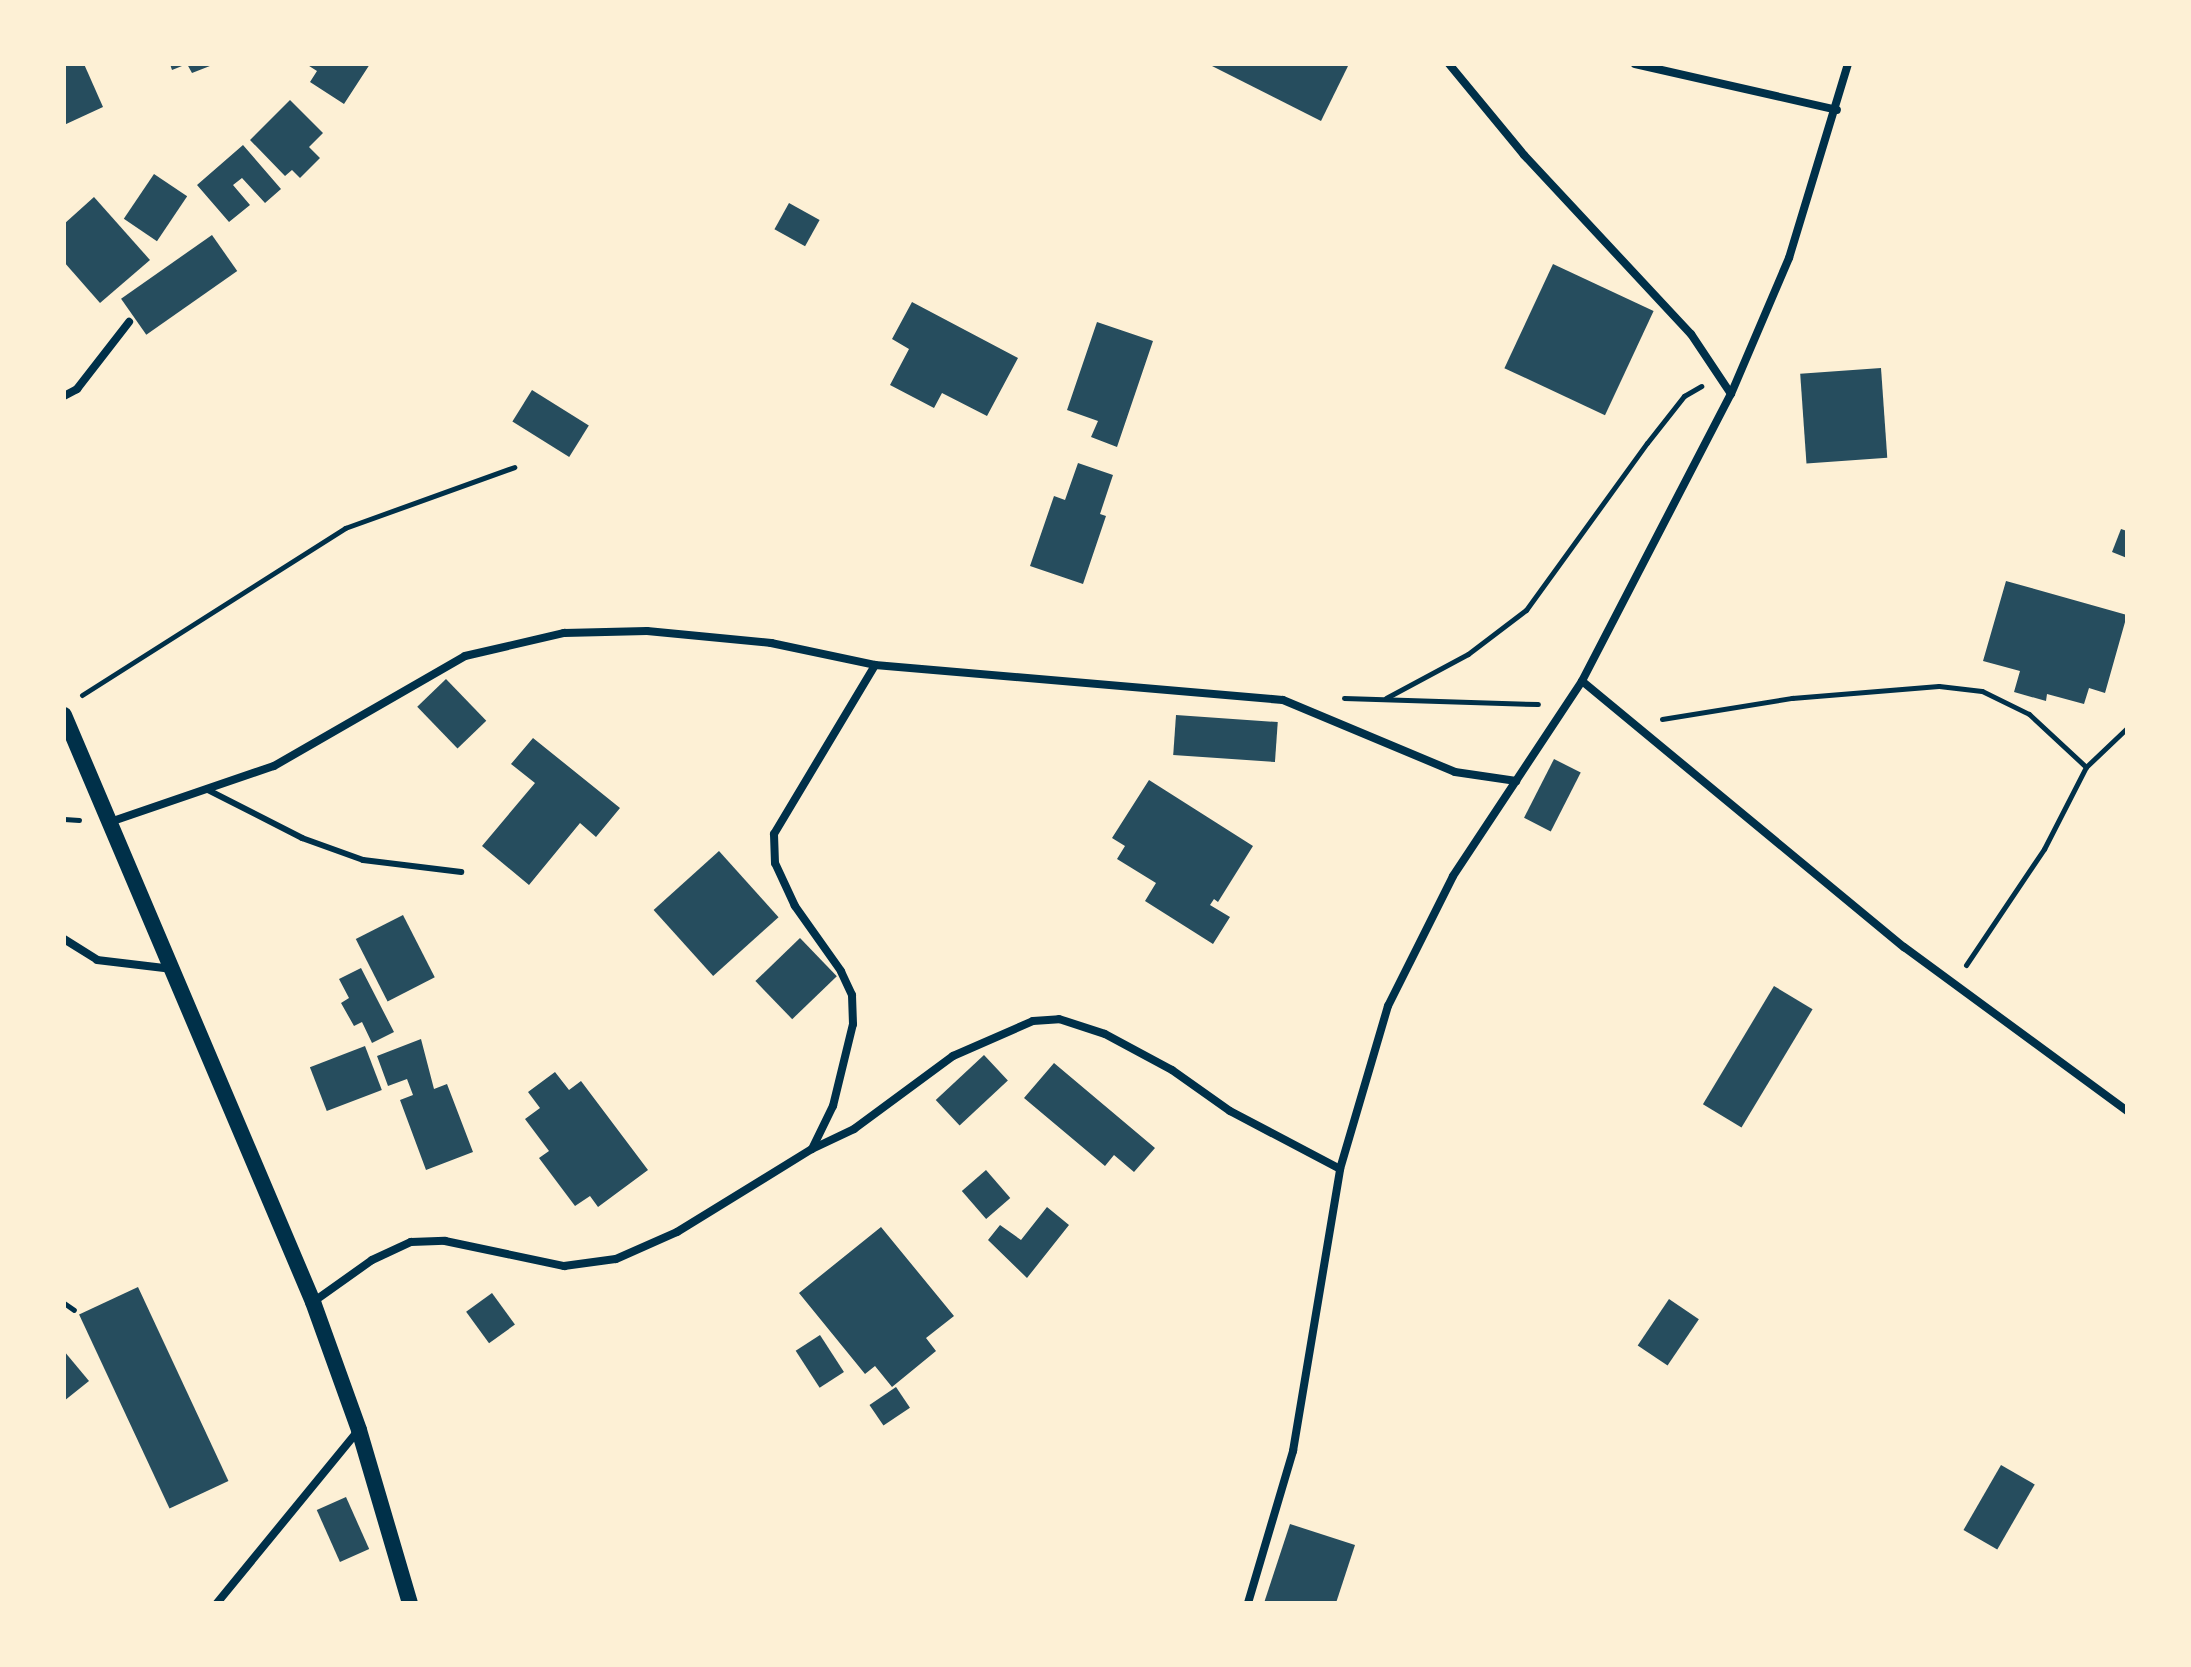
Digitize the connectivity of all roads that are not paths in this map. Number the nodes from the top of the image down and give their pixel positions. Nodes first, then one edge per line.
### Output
1 (1449, 64) edge
2 (1635, 64) edge
3 (1848, 64) edge
4 (1837, 110) junction
5 (129, 322) dead end
6 (1731, 394) junction
7 (64, 396) edge
8 (875, 665) junction
9 (1582, 681) junction
10 (64, 715) edge
11 (1516, 781) junction
12 (206, 789) junction
13 (109, 822) junction
14 (461, 872) dead end
15 (64, 939) edge
16 (172, 969) junction
17 (2127, 1111) edge
18 (812, 1149) junction
19 (1340, 1169) junction
20 (313, 1302) junction
21 (359, 1430) junction
22 (217, 1603) edge
23 (410, 1603) edge
24 (1248, 1603) edge

1 - 6 street
2 - 4 street
3 - 4 street
4 - 6 street
5 - 7 street
6 - 9 street
8 - 11 street
8 - 12 street
8 - 18 street
9 - 11 street
9 - 17 street
10 - 13 main road
11 - 19 street
12 - 13 street
12 - 14 lane
13 - 16 main road
15 - 16 street
16 - 20 main road
18 - 19 street
18 - 20 street
19 - 24 street
20 - 21 main road
21 - 22 street
21 - 23 main road

